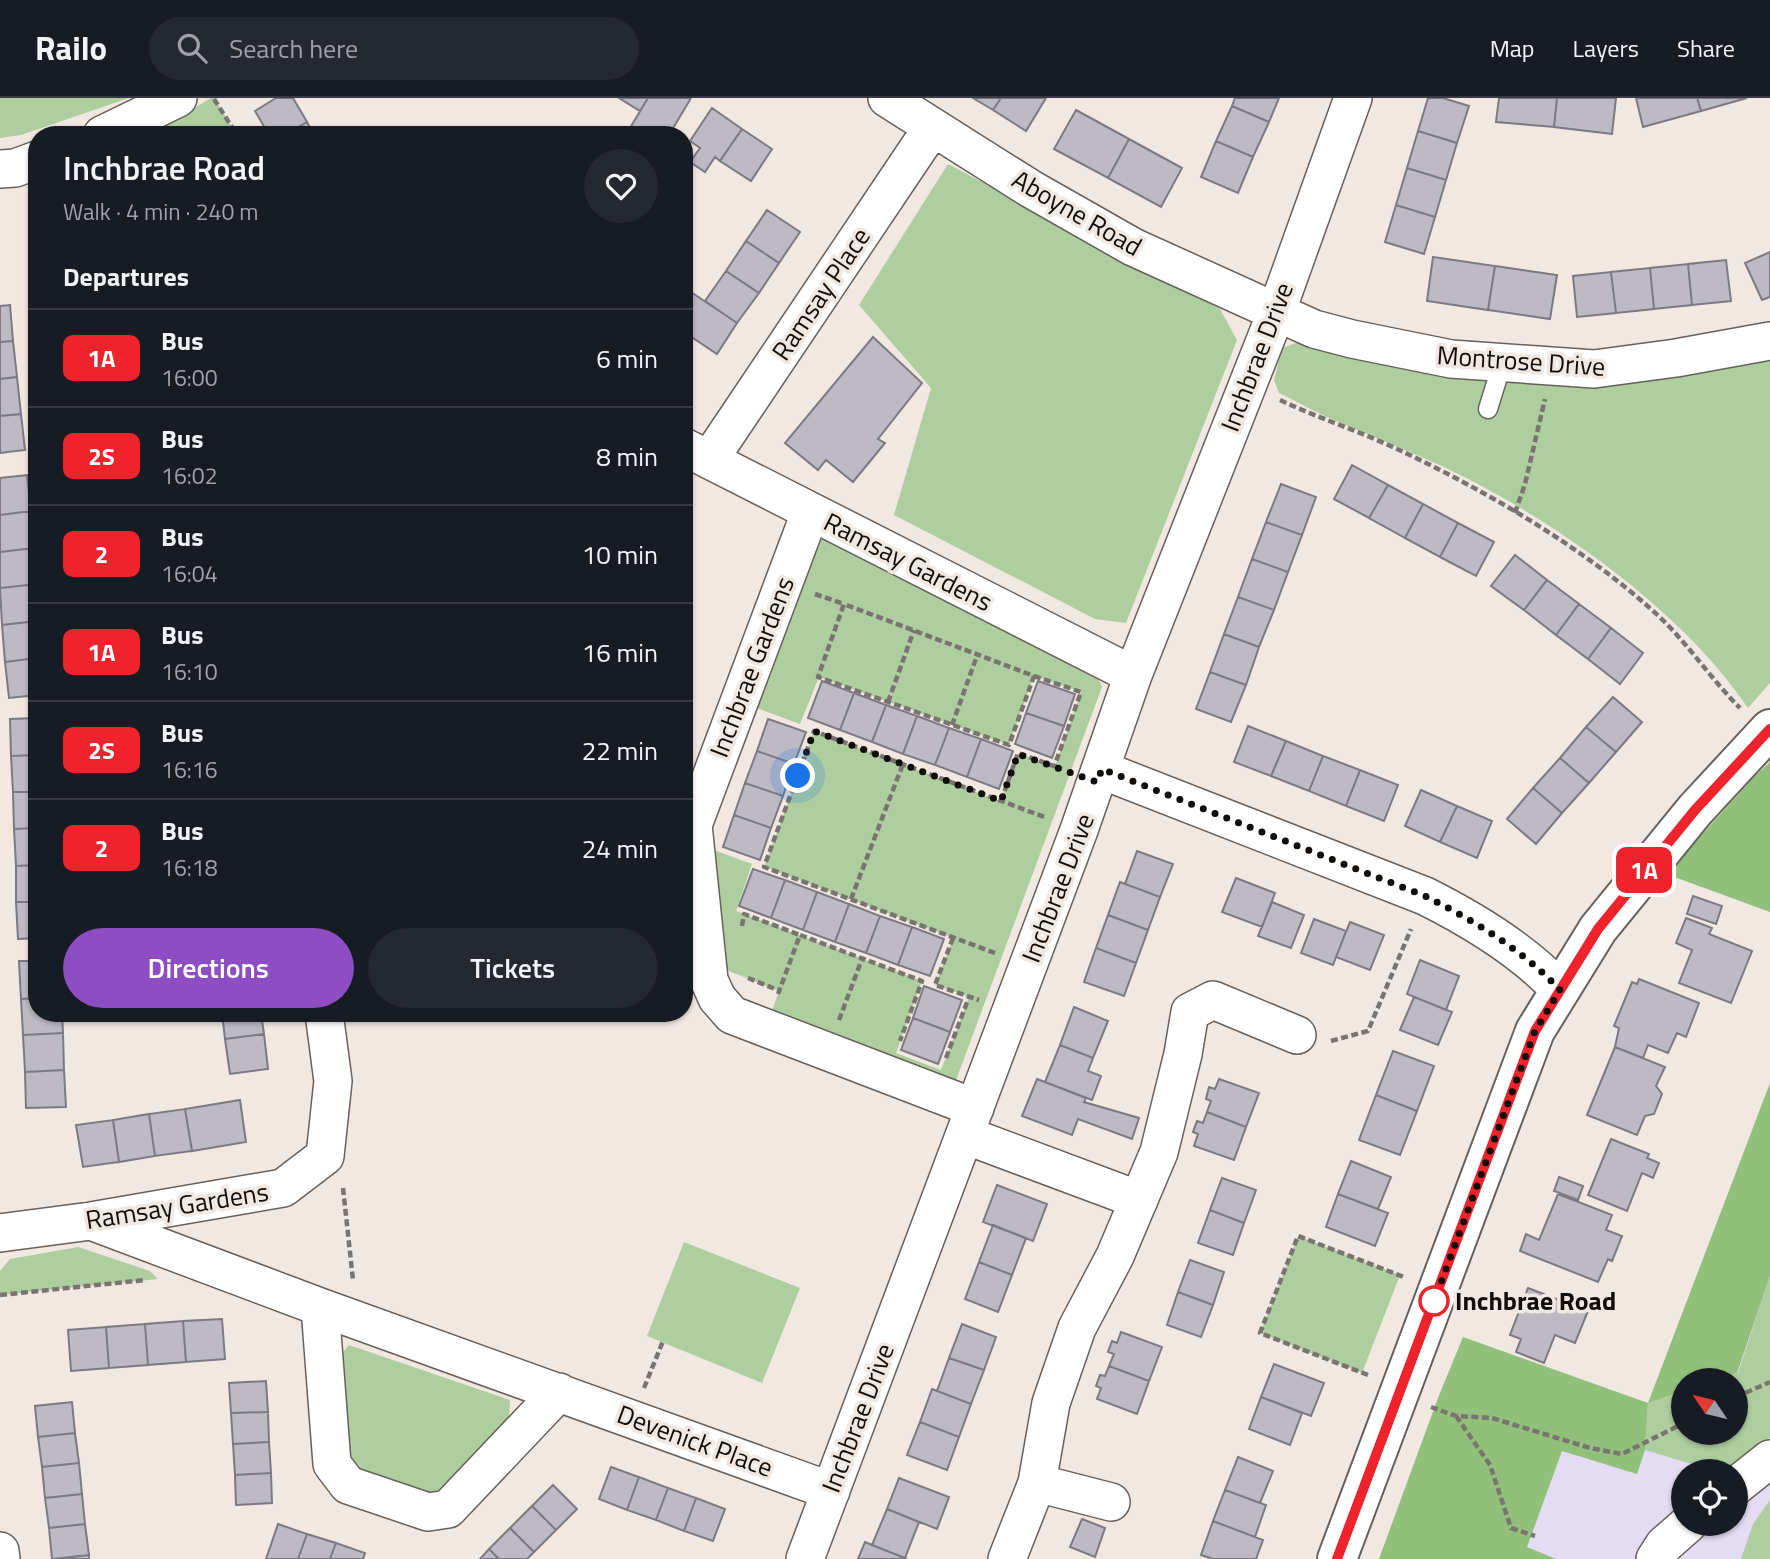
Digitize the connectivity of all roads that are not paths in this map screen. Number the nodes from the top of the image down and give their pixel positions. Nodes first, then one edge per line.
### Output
1 (178, 98) edge
2 (887, 98) edge
3 (1353, 98) edge
4 (120, 126) edge
5 (932, 128) junction
6 (28, 163) edge
7 (0, 169) edge
8 (1276, 313) junction
9 (1770, 341) edge
10 (1502, 364) junction
11 (1488, 410) dead end
12 (697, 453) edge
13 (810, 513) junction
14 (1133, 675) junction
15 (1759, 723) edge
16 (1099, 776) junction
17 (1560, 990) junction
18 (325, 1022) edge
19 (1297, 1035) road end
20 (970, 1122) junction
21 (1139, 1200) junction
22 (90, 1221) junction
23 (0, 1233) edge
24 (320, 1307) junction
25 (559, 1392) junction
26 (1770, 1459) edge
27 (1748, 1476) edge
28 (1037, 1483) junction
29 (831, 1491) junction
30 (1111, 1502) dead end
31 (1674, 1536) edge
32 (0, 1551) edge
33 (1, 1559) edge
34 (805, 1559) edge
35 (1007, 1559) edge
36 (1337, 1559) edge
37 (1655, 1559) edge

1 - 4 street
2 - 5 street, Aboyne Road
3 - 8 street, Inchbrae Drive
5 - 8 street, Aboyne Road
5 - 12 street, Ramsay Place
6 - 7 street
8 - 10 street, Montrose Drive
8 - 14 street, Inchbrae Drive
9 - 10 street, Montrose Drive
10 - 11 lane
12 - 13 street, Ramsay Gardens
13 - 14 street, Ramsay Gardens
13 - 20 street, Inchbrae Gardens
14 - 16 street, Inchbrae Drive
15 - 17 street
16 - 17 street
16 - 20 street, Inchbrae Drive
17 - 36 street
18 - 22 street, Ramsay Gardens
19 - 21 street
20 - 21 street, Inchbrae Gardens
20 - 29 street, Inchbrae Drive
21 - 28 street
22 - 23 street, Ramsay Gardens
22 - 24 street, Devenick Place
24 - 25 street, Devenick Place
24 - 25 street
25 - 29 street, Devenick Place
26 - 27 street
28 - 30 street
28 - 35 street
29 - 34 street, Inchbrae Drive
31 - 37 street
32 - 33 street

